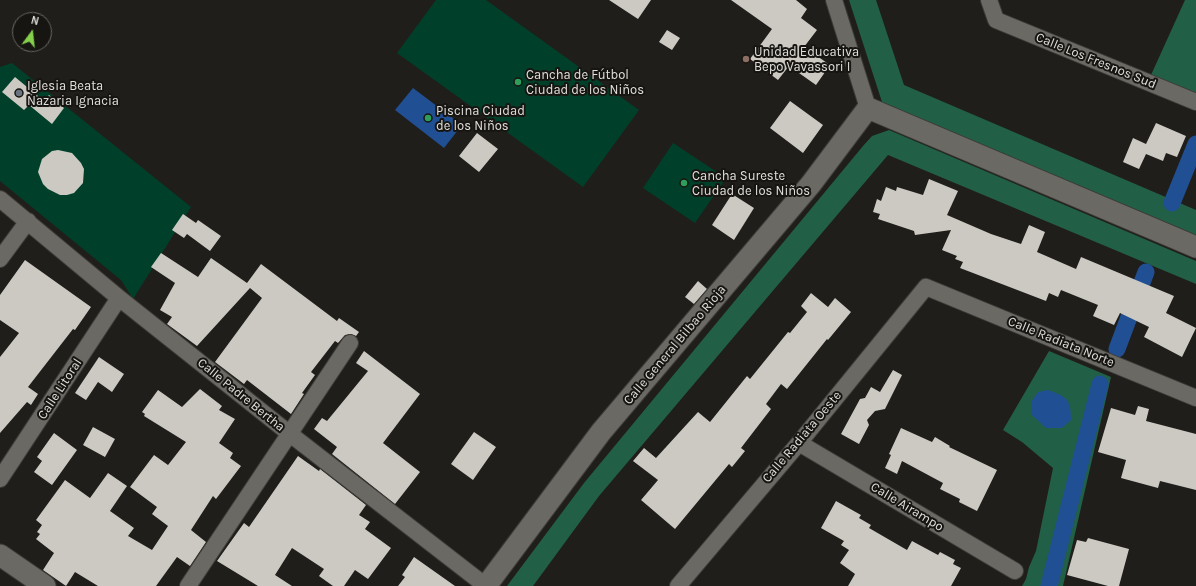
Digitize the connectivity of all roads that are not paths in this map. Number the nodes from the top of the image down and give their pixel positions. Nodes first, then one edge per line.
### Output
1 (834, 0) edge
2 (990, 0) edge
3 (1196, 102) edge
4 (868, 108) junction
5 (0, 199) edge
6 (28, 221) junction
7 (1196, 247) edge
8 (0, 259) edge
9 (926, 286) joint
10 (119, 298) junction
11 (350, 343) dead end
12 (1196, 398) edge
13 (290, 434) junction
14 (798, 443) junction
15 (0, 479) edge
16 (0, 555) edge
17 (1015, 571) dead end
18 (45, 586) edge
19 (188, 586) edge
20 (486, 586) edge
21 (678, 586) edge

1 - 4 street
2 - 3 street, Calle Los Fresnos Sud
4 - 7 street
4 - 20 street, Calle General Bilbao Rioja
5 - 6 street, Calle Padre Bertha
6 - 8 street
6 - 10 street, Calle Padre Bertha
9 - 12 street, Calle Radiata Norte
9 - 14 street, Calle Radiata Oeste
10 - 13 street, Calle Padre Bertha
10 - 15 street, Calle Litoral
11 - 13 street
13 - 19 street
13 - 20 street, Calle Padre Bertha
14 - 17 street, Calle Airampo
14 - 21 street, Calle Radiata Oeste
16 - 18 street

